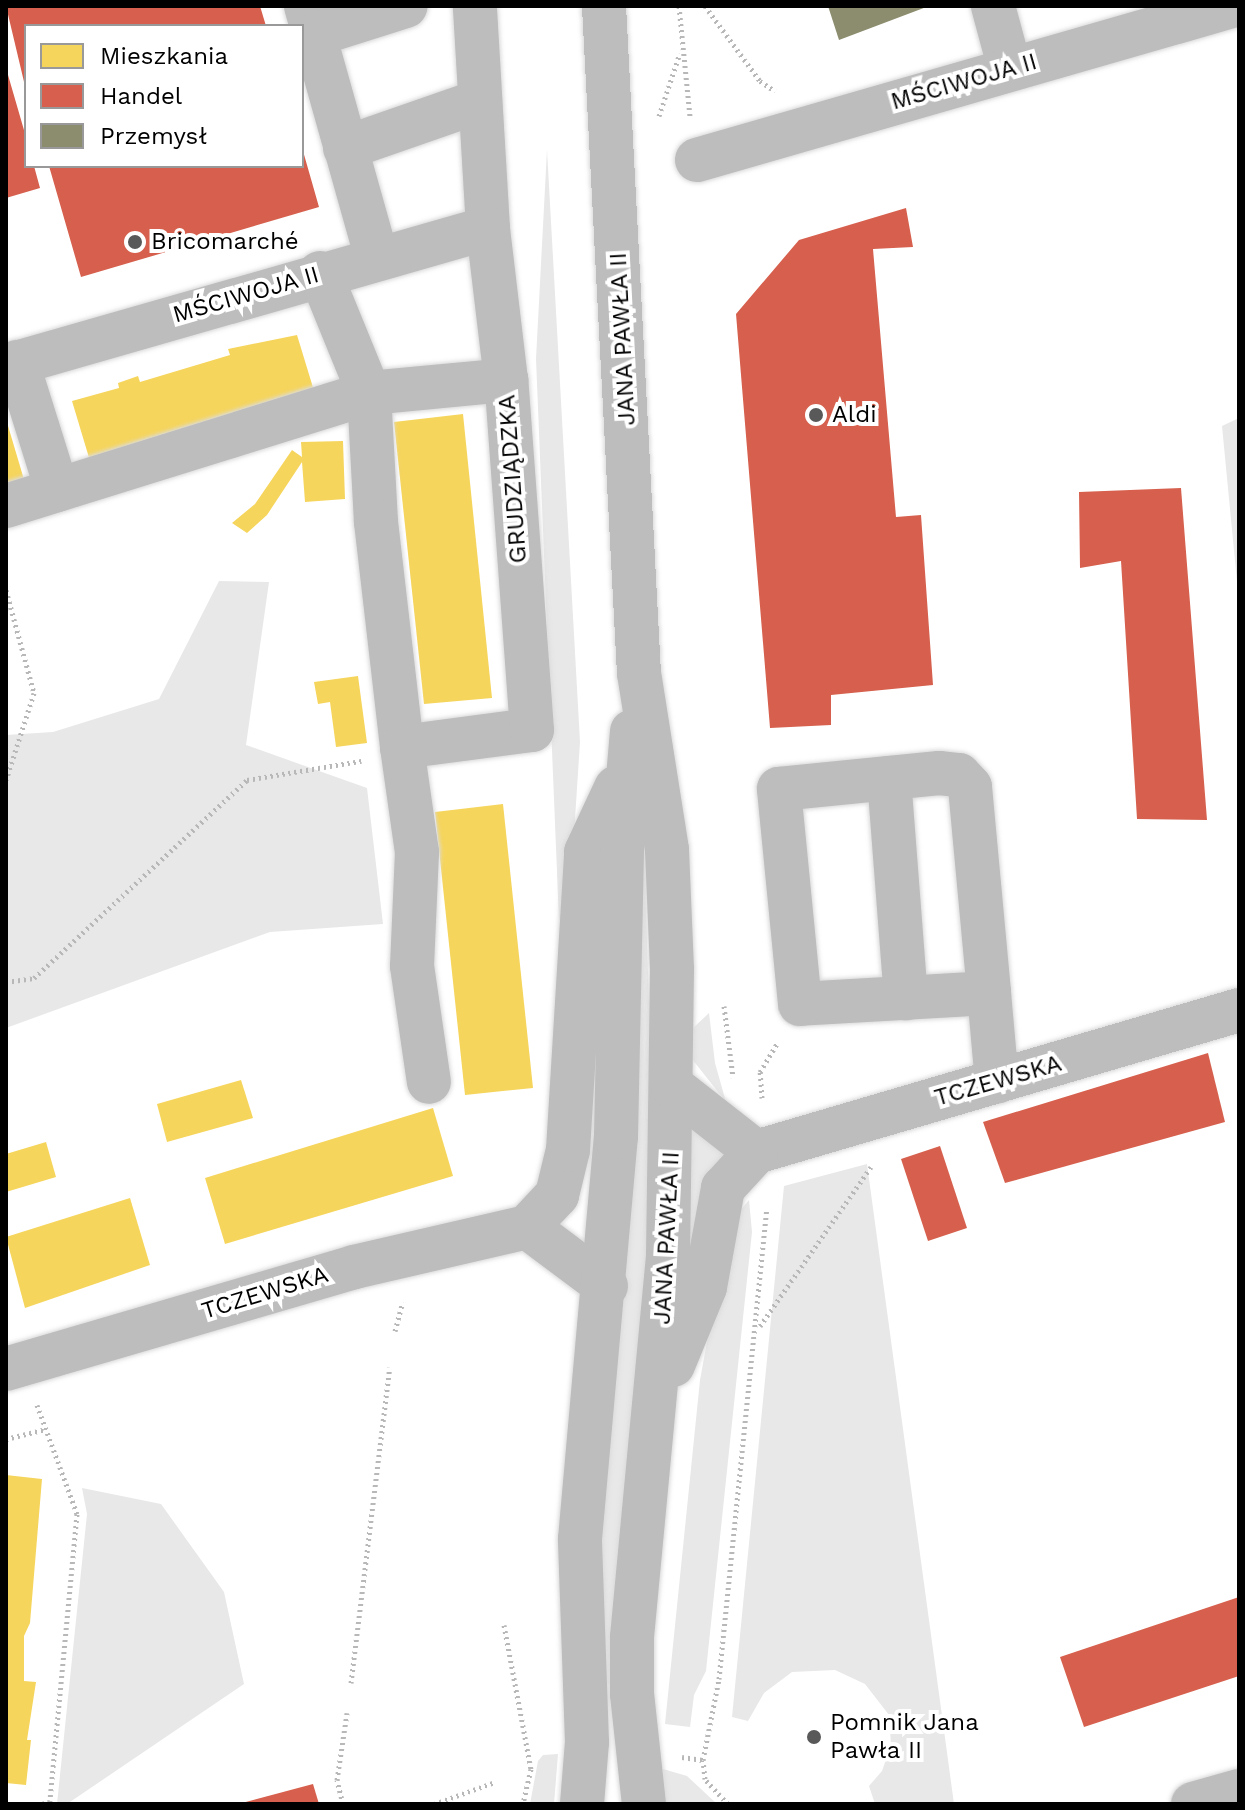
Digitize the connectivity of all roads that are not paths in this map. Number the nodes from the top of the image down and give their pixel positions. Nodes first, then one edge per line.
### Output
1 (406, 6) edge
2 (475, 6) edge
3 (604, 6) edge
4 (993, 6) edge
5 (1232, 6) edge
6 (310, 20) edge
7 (1010, 69) junction
8 (480, 101) junction
9 (345, 148) junction
10 (697, 160) road end
11 (488, 228) junction
12 (377, 258) junction
13 (320, 273) junction
14 (12, 364) edge
15 (506, 380) junction
16 (369, 393) junction
17 (57, 490) junction
18 (6, 506) edge
19 (639, 673) junction
20 (402, 747) junction
21 (628, 764) junction
22 (889, 778) junction
23 (989, 993) junction
24 (906, 998) junction
25 (1239, 1010) edge
26 (429, 1082) dead end
27 (997, 1082) junction
28 (673, 1087) junction
29 (756, 1152) junction
30 (527, 1227) junction
31 (606, 1286) junction
32 (14, 1367) edge
33 (655, 1408) junction
34 (1239, 1791) edge
35 (582, 1804) edge
36 (644, 1804) edge
37 (1193, 1804) edge

1 - 6 main road
2 - 8 main road, GRUDZIĄDZKA
3 - 19 main road, JANA PAWŁA II
4 - 7 main road
5 - 7 main road, MŚCIWOJA II
6 - 9 main road
7 - 10 main road, MŚCIWOJA II
8 - 9 main road
8 - 11 main road, GRUDZIĄDZKA
9 - 12 main road
11 - 12 main road, MŚCIWOJA II
11 - 15 main road, GRUDZIĄDZKA
12 - 13 main road, MŚCIWOJA II
13 - 14 main road, MŚCIWOJA II
13 - 16 main road
14 - 17 main road
15 - 16 main road
15 - 20 main road, GRUDZIĄDZKA
16 - 17 main road
16 - 20 main road
17 - 18 main road
19 - 21 main road, JANA PAWŁA II
19 - 28 main road, JANA PAWŁA II
20 - 26 main road
21 - 30 main road
21 - 31 main road, JANA PAWŁA II
22 - 23 main road
22 - 24 main road
22 - 24 main road
23 - 24 main road
23 - 27 main road
25 - 27 main road, TCZEWSKA
27 - 29 main road, TCZEWSKA
28 - 29 main road
28 - 33 main road, JANA PAWŁA II
29 - 33 main road
30 - 31 main road
30 - 32 main road, TCZEWSKA
31 - 35 main road, JANA PAWŁA II
33 - 36 main road, JANA PAWŁA II
34 - 37 main road

